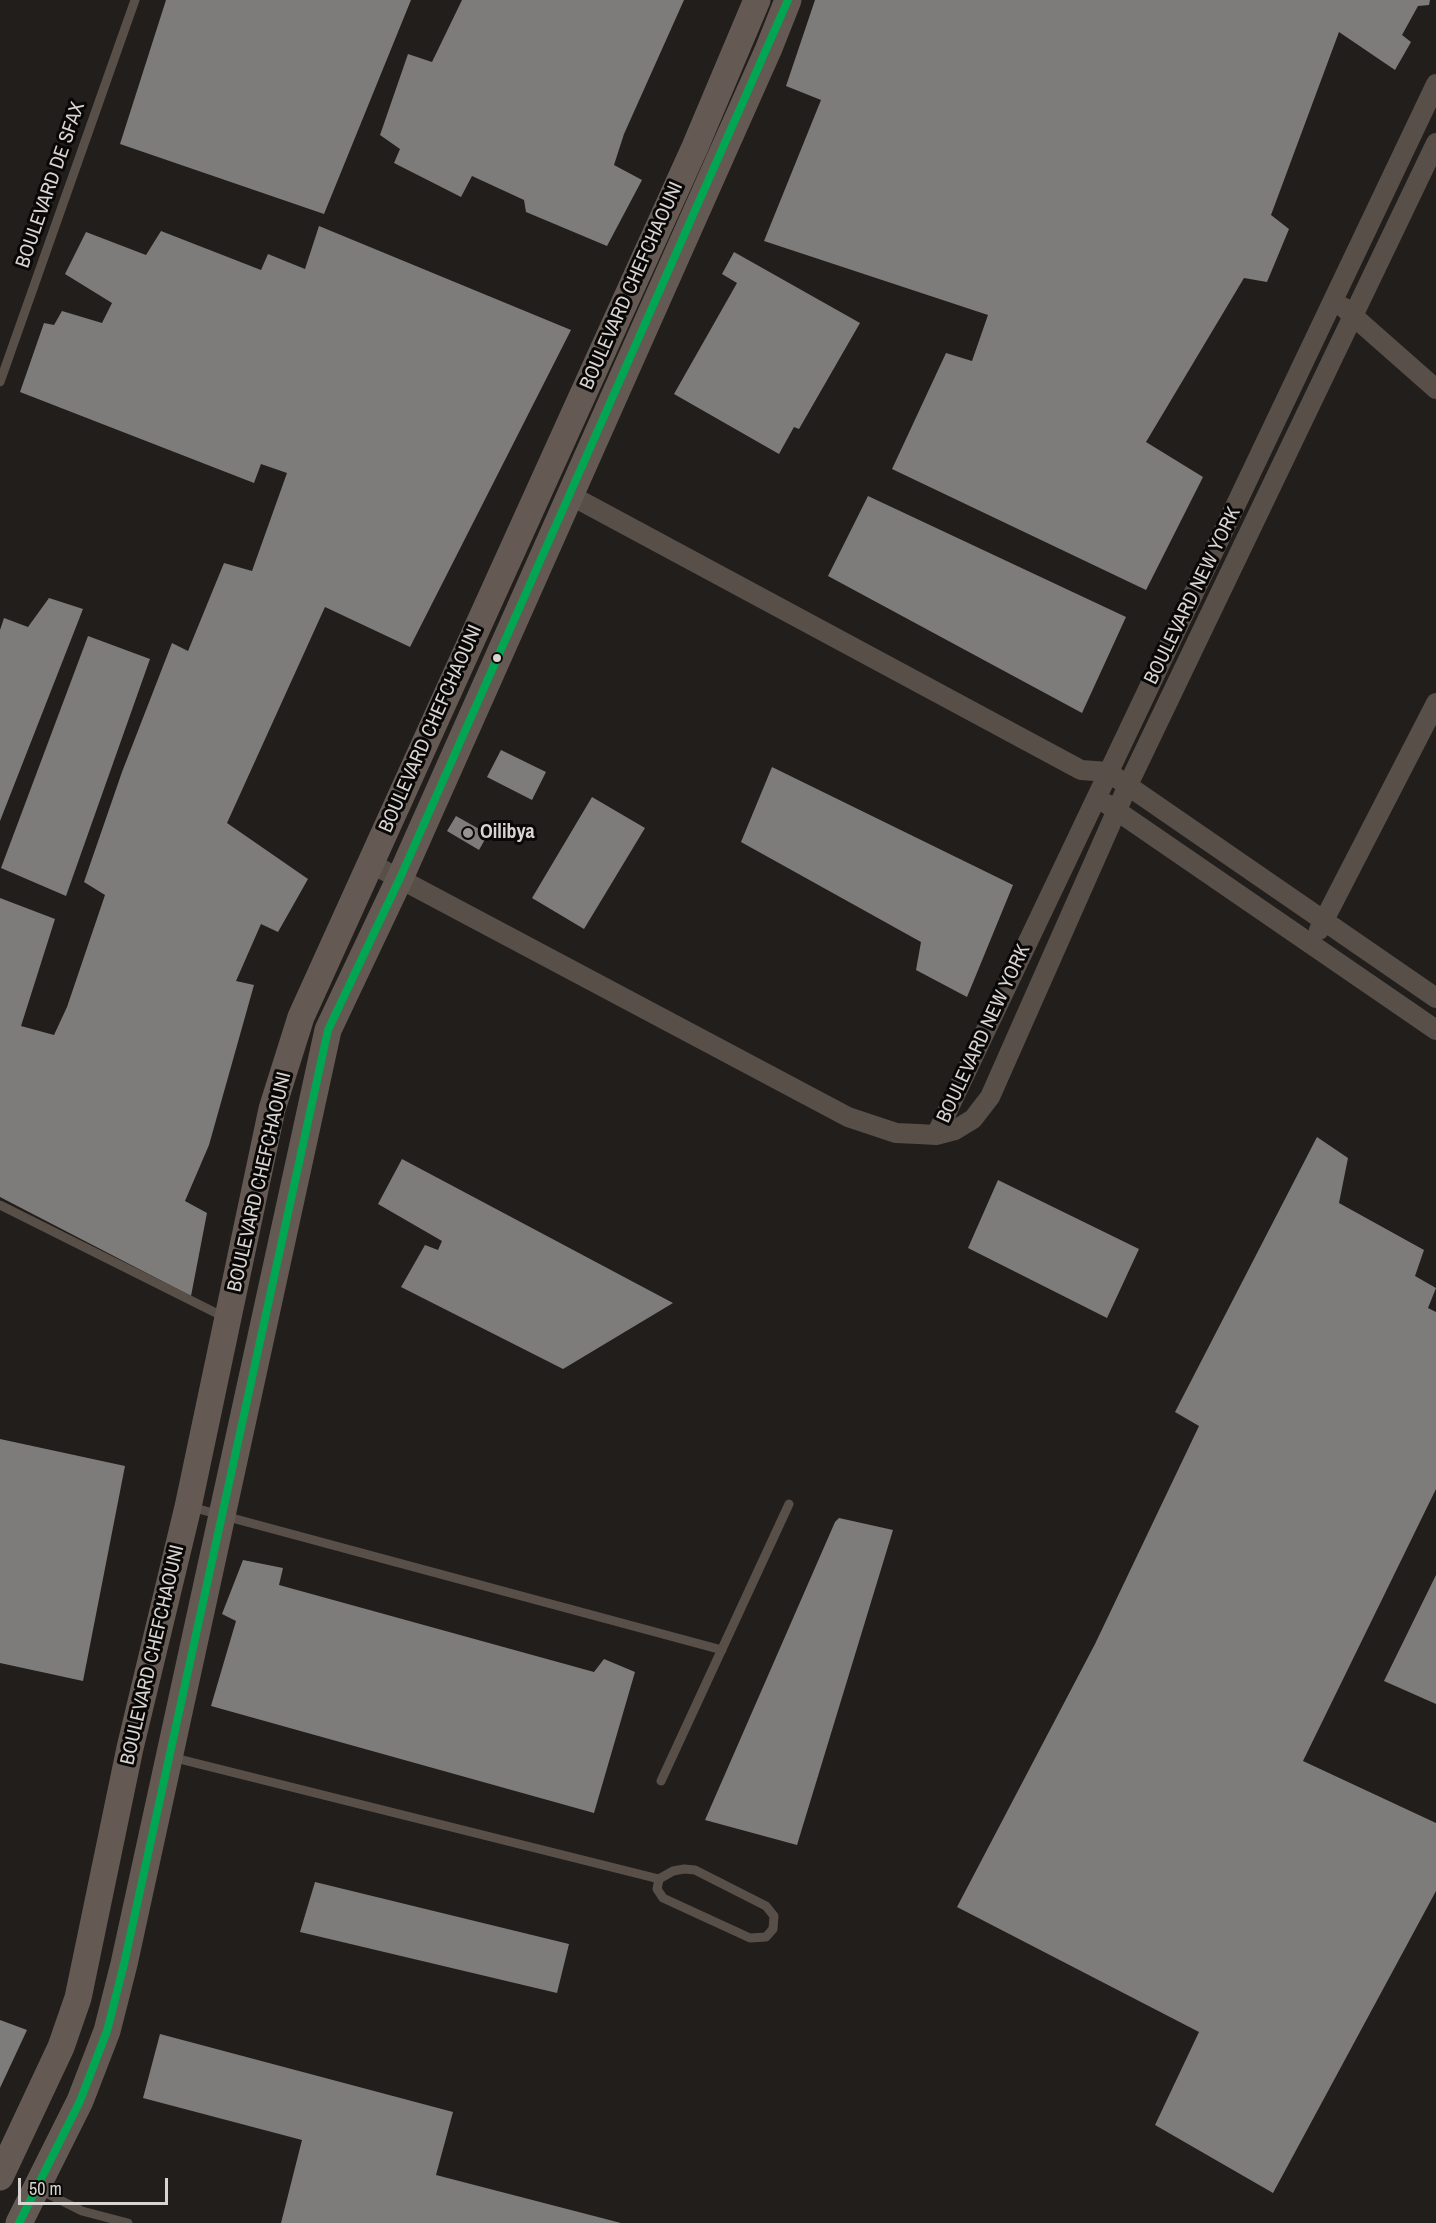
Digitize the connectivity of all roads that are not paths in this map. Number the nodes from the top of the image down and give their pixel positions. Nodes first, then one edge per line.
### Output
1 (135, 0) edge
2 (757, 0) edge
3 (788, 0) edge
4 (1436, 84) edge
5 (1436, 143) edge
6 (1334, 299) junction
7 (1352, 315) junction
8 (0, 382) edge
9 (1436, 389) edge
10 (570, 495) junction
11 (1436, 703) edge
12 (1081, 770) junction
13 (1108, 772) junction
14 (1128, 785) junction
15 (1096, 797) junction
16 (1117, 811) junction
17 (370, 863) junction
18 (400, 878) junction
19 (1324, 920) junction
20 (1311, 943) junction
21 (1436, 998) edge
22 (1436, 1030) edge
23 (936, 1135) junction
24 (0, 1205) edge
25 (229, 1319) junction
26 (789, 1504) dead end
27 (188, 1507) junction
28 (222, 1514) junction
29 (722, 1650) junction
30 (168, 1756) junction
31 (661, 1781) dead end
32 (659, 1879) junction
33 (0, 2177) edge
34 (37, 2188) junction
35 (19, 2223) edge
36 (128, 2223) edge

1 - 8 lane, BOULEVARD DE SFAX
2 - 17 street, BOULEVARD CHEFCHAOUNI
3 - 10 street, BOULEVARD CHEFCHAOUNI
4 - 6 street, BOULEVARD NEW YORK
5 - 7 street, BOULEVARD NEW YORK
6 - 7 street
6 - 13 street, BOULEVARD NEW YORK
7 - 9 street
7 - 14 street, BOULEVARD NEW YORK
10 - 12 street
10 - 18 street, BOULEVARD CHEFCHAOUNI
11 - 19 street
12 - 13 street
12 - 15 street
13 - 14 street
13 - 15 street, BOULEVARD NEW YORK
14 - 16 street, BOULEVARD NEW YORK
14 - 19 street
15 - 16 street
15 - 23 street, BOULEVARD NEW YORK
16 - 20 street
16 - 23 street, BOULEVARD NEW YORK
17 - 18 street
17 - 25 street, BOULEVARD CHEFCHAOUNI
18 - 23 street
18 - 28 street, BOULEVARD CHEFCHAOUNI
19 - 20 street
19 - 21 street
20 - 22 street
24 - 25 lane
25 - 27 street, BOULEVARD CHEFCHAOUNI
26 - 29 lane
27 - 28 lane
27 - 33 street, BOULEVARD CHEFCHAOUNI
28 - 29 lane
28 - 30 street, BOULEVARD CHEFCHAOUNI
29 - 31 lane
30 - 32 lane
30 - 34 street, BOULEVARD CHEFCHAOUNI
32 - 32 lane
34 - 35 street, BOULEVARD CHEFCHAOUNI
34 - 36 lane

